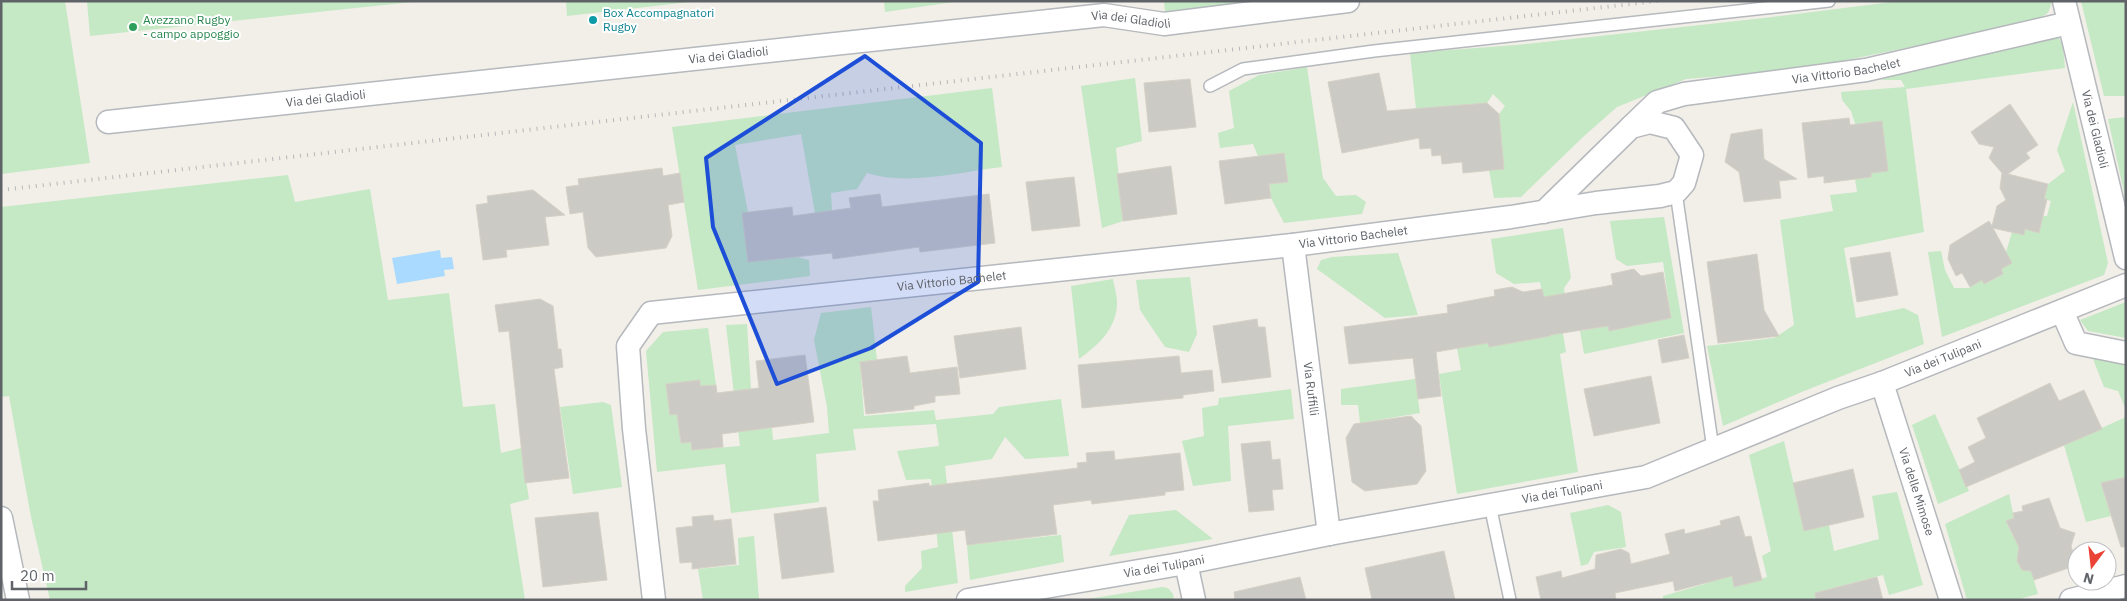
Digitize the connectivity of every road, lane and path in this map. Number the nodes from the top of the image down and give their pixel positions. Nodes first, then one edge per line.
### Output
1 (1348, 1) edge
2 (1829, 1) edge
3 (2066, 12) edge
4 (1210, 86) dead end
5 (108, 122) dead end
6 (1631, 127) junction
7 (1676, 192) junction
8 (1544, 212) junction
9 (1293, 245) junction
10 (2126, 258) edge
11 (2126, 284) edge
12 (2062, 310) junction
13 (2126, 353) edge
14 (1882, 383) junction
15 (1713, 449) junction
16 (1490, 504) junction
17 (1, 518) edge
18 (1330, 534) junction
19 (1186, 563) junction
20 (2126, 586) edge
21 (18, 600) edge
22 (654, 600) edge
23 (968, 600) edge
24 (1194, 600) edge
25 (1510, 600) edge
26 (1951, 600) edge
27 (2071, 600) edge

1 - 5 street, Via dei Gladioli
2 - 4 lane
3 - 6 street, Via Vittorio Bachelet
3 - 10 street, Via dei Gladioli
6 - 7 street
6 - 8 street, Via Vittorio Bachelet
7 - 8 street, Via Vittorio Bachelet
7 - 15 lane
8 - 9 street, Via Vittorio Bachelet
9 - 18 street, Via Ruffilli
9 - 22 street, Via Vittorio Bachelet
11 - 12 street, Via dei Tulipani
12 - 13 street
12 - 14 street, Via dei Tulipani
14 - 15 street, Via dei Tulipani
14 - 26 street, Via delle Mimose
15 - 16 street, Via dei Tulipani
16 - 18 street, Via dei Tulipani
16 - 25 lane
17 - 21 street
18 - 19 street, Via dei Tulipani
19 - 23 street, Via dei Tulipani
19 - 24 street
20 - 27 street

